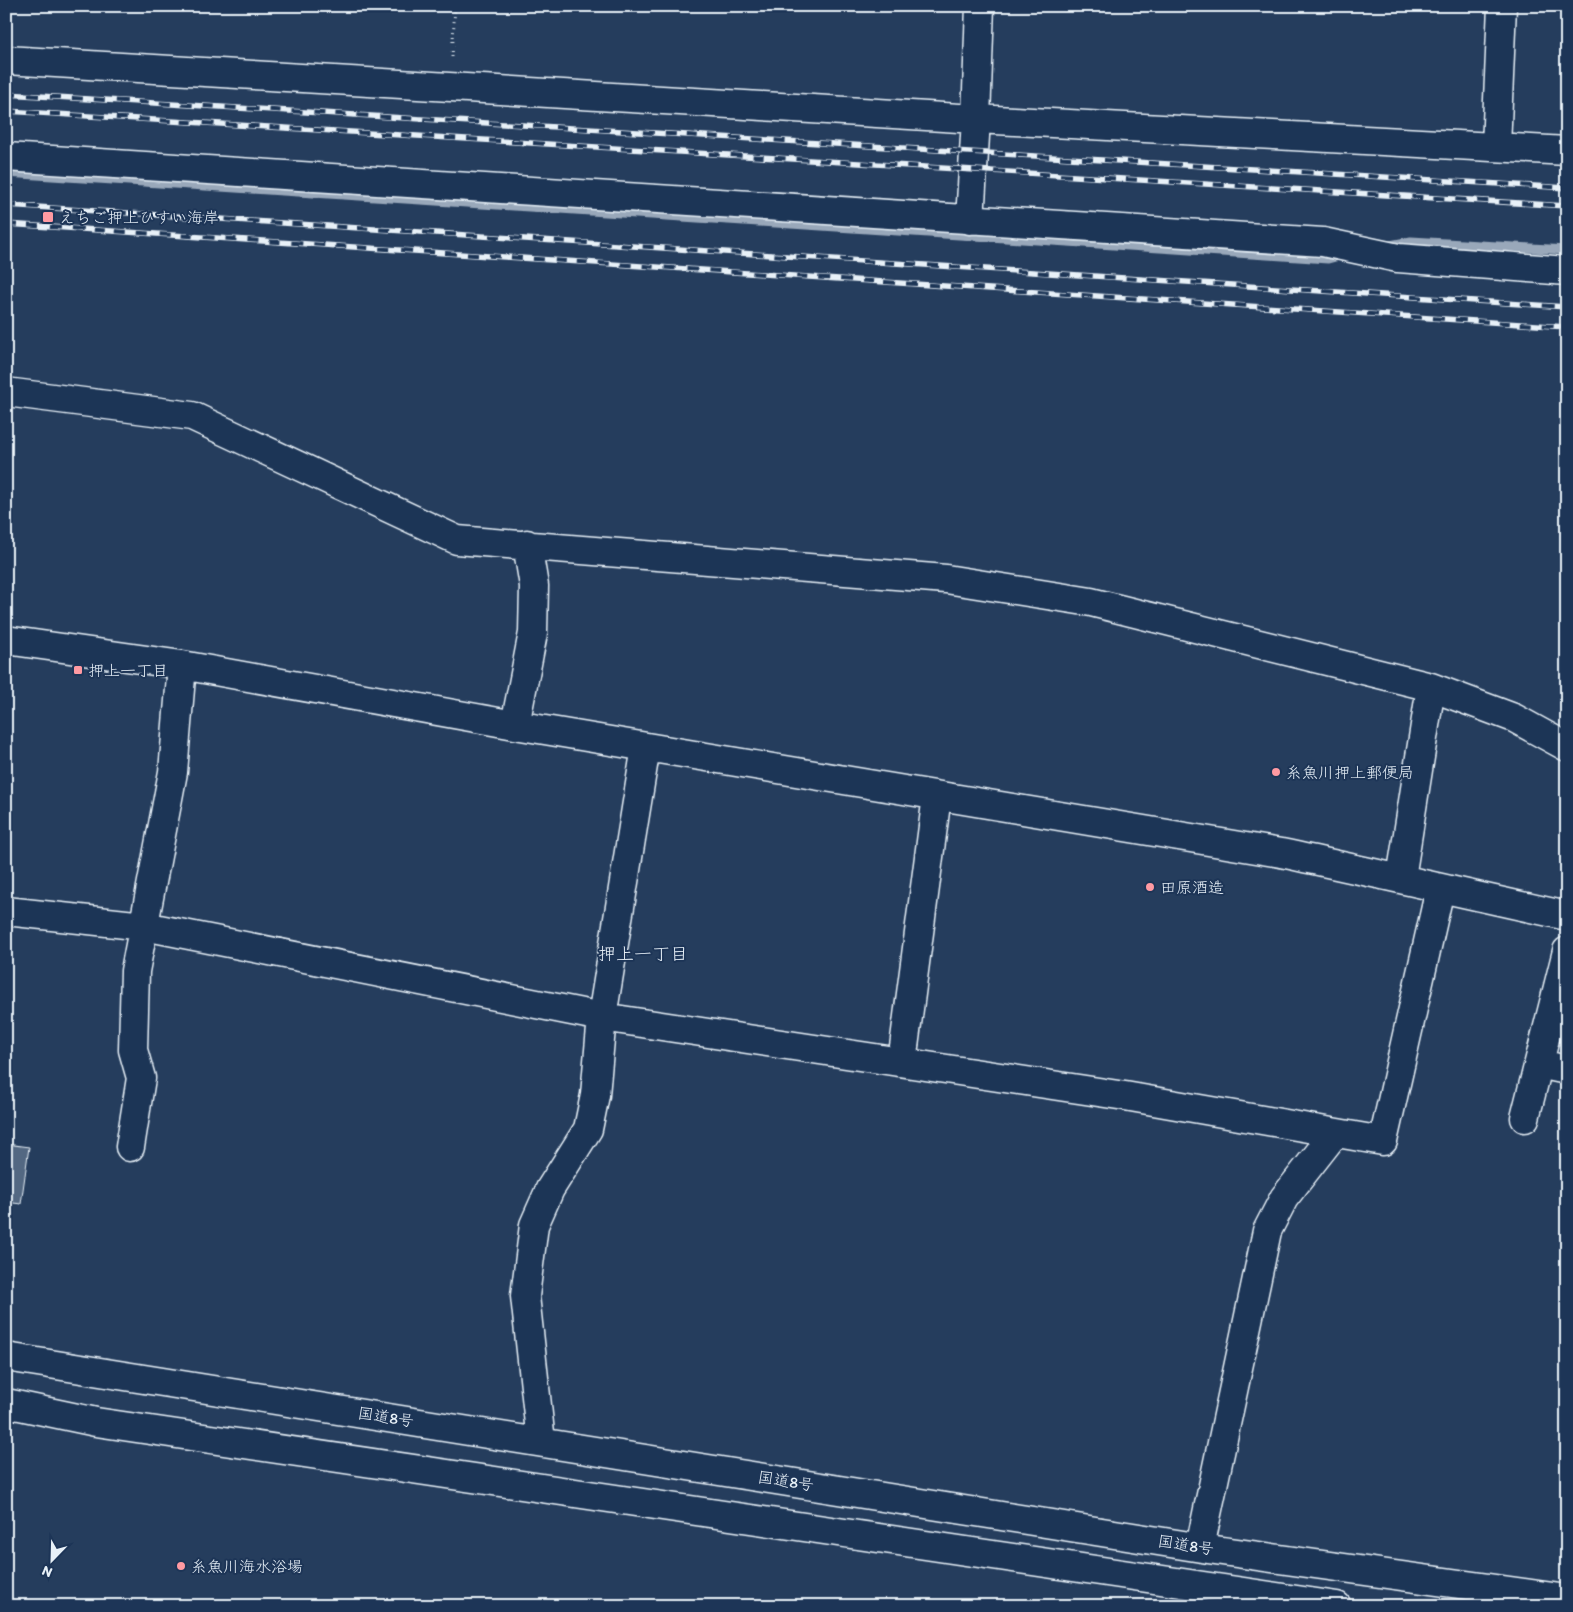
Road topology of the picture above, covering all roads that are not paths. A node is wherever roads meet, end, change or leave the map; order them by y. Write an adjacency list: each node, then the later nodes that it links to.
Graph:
1 (980, 6): 4 (main road)
2 (1502, 6): 5 (main road)
3 (6, 60): 4 (main road)
4 (976, 119): 5 (main road); 8 (main road)
5 (1496, 147): 6 (main road)
6 (1567, 151)
7 (6, 157): 8 (main road)
8 (970, 220): 9 (main road)
9 (1567, 271)
10 (6, 392): 11 (main road)
11 (528, 544): 14 (main road); 15 (main road)
12 (6, 640): 13 (main road)
13 (182, 666): 15 (main road); 23 (main road)
14 (1431, 687): 16 (main road); 19 (main road)
15 (515, 725): 17 (main road)
16 (1567, 746)
17 (646, 747): 18 (main road); 25 (main road)
18 (937, 796): 19 (main road); 26 (main road)
19 (1401, 878): 20 (main road)
20 (1440, 889): 22 (main road); 30 (main road)
21 (6, 911): 23 (main road)
22 (1567, 916)
23 (144, 926): 25 (main road); 31 (main road)
24 (1567, 951): 27 (main road)
25 (602, 1017): 26 (main road); 34 (main road)
26 (902, 1062): 30 (main road)
27 (1539, 1064): 28 (main road); 29 (main road)
28 (1567, 1070)
29 (1525, 1118)
30 (1335, 1133): 35 (main road)
31 (130, 1147)
32 (6, 1357): 34 (main road, 国道8号)
33 (6, 1403): 37 (main road)
34 (541, 1442): 35 (main road, 国道8号)
35 (1200, 1547): 36 (main road, 国道8号)
36 (1567, 1599)
37 (1337, 1606)

